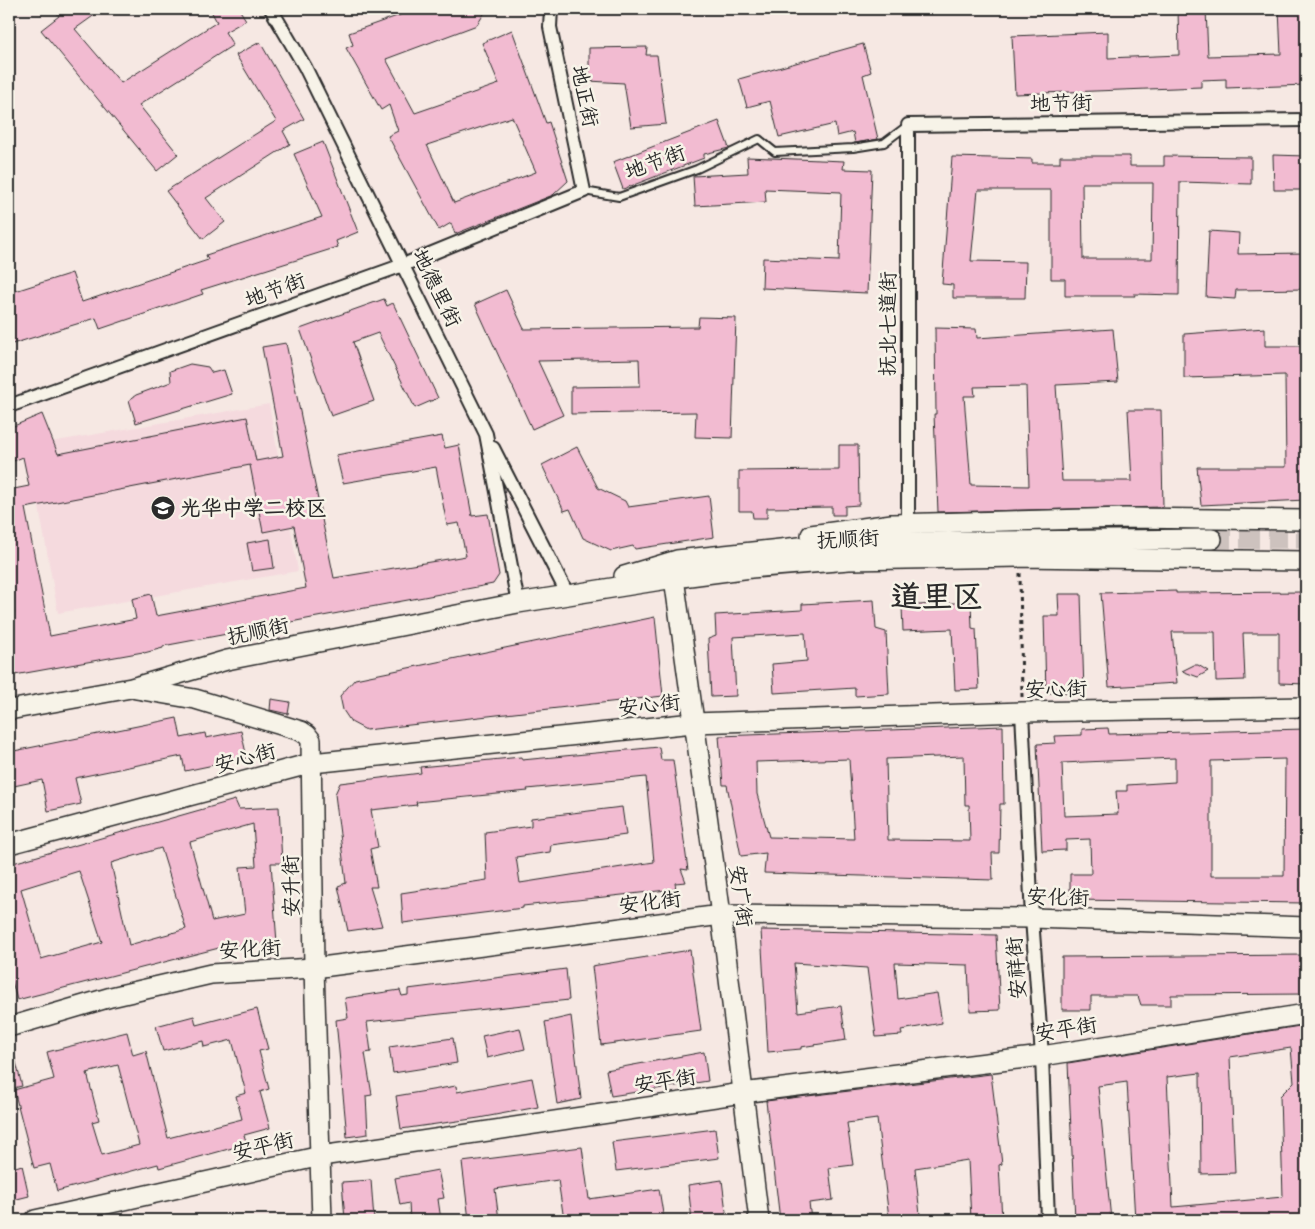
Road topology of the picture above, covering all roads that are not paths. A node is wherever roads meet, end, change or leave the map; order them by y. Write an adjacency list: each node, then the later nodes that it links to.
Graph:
1 (271, 9): 6 (street, 地德里街)
2 (551, 9): 5 (street, 地正街)
3 (1306, 120): 4 (street, 地节街)
4 (908, 125): 5 (lane, 地节街); 10 (street, 抚北七道街)
5 (584, 192): 6 (street, 地节街)
6 (403, 265): 7 (street, 地节街); 8 (street, 地德里街)
7 (9, 406)
8 (486, 434): 15 (street); 16 (street, 地德里街)
9 (1306, 520): 10 (street, 抚顺街)
10 (908, 523): 12 (street, 抚顺街)
11 (1212, 540): 12 (street, 抚顺街)
12 (737, 554): 15 (street, 抚顺街)
13 (1306, 561): 14 (street, 抚顺街)
14 (674, 578): 15 (street, 抚顺街); 21 (street, 安广街)
15 (568, 595): 16 (street, 抚顺街)
16 (518, 603): 17 (street, 抚顺街)
17 (131, 688): 19 (street, 抚顺街); 22 (street, 安升街)
18 (1306, 707): 20 (street, 安心街)
19 (9, 710)
20 (1022, 712): 21 (street, 安心街); 25 (street, 安祥街)
21 (693, 723): 22 (street, 安心街); 24 (street, 安广街)
22 (312, 763): 23 (street, 安心街); 27 (street, 安升街)
23 (9, 844)
24 (721, 915): 25 (street, 安化街); 27 (street, 安化街); 31 (street, 安广街)
25 (1032, 918): 26 (street, 安化街); 30 (street, 安祥街)
26 (1306, 927)
27 (314, 968): 29 (street, 安化街); 32 (street, 安升街)
28 (1306, 1014): 30 (street, 安平街)
29 (9, 1027)
30 (1042, 1056): 31 (street, 安平街); 36 (street, 安祥街)
31 (742, 1092): 32 (street, 安平街); 35 (street, 安广街)
32 (321, 1156): 33 (street, 安平街); 34 (street, 安升街)
33 (35, 1220)
34 (322, 1220)
35 (759, 1220)
36 (1048, 1220)

